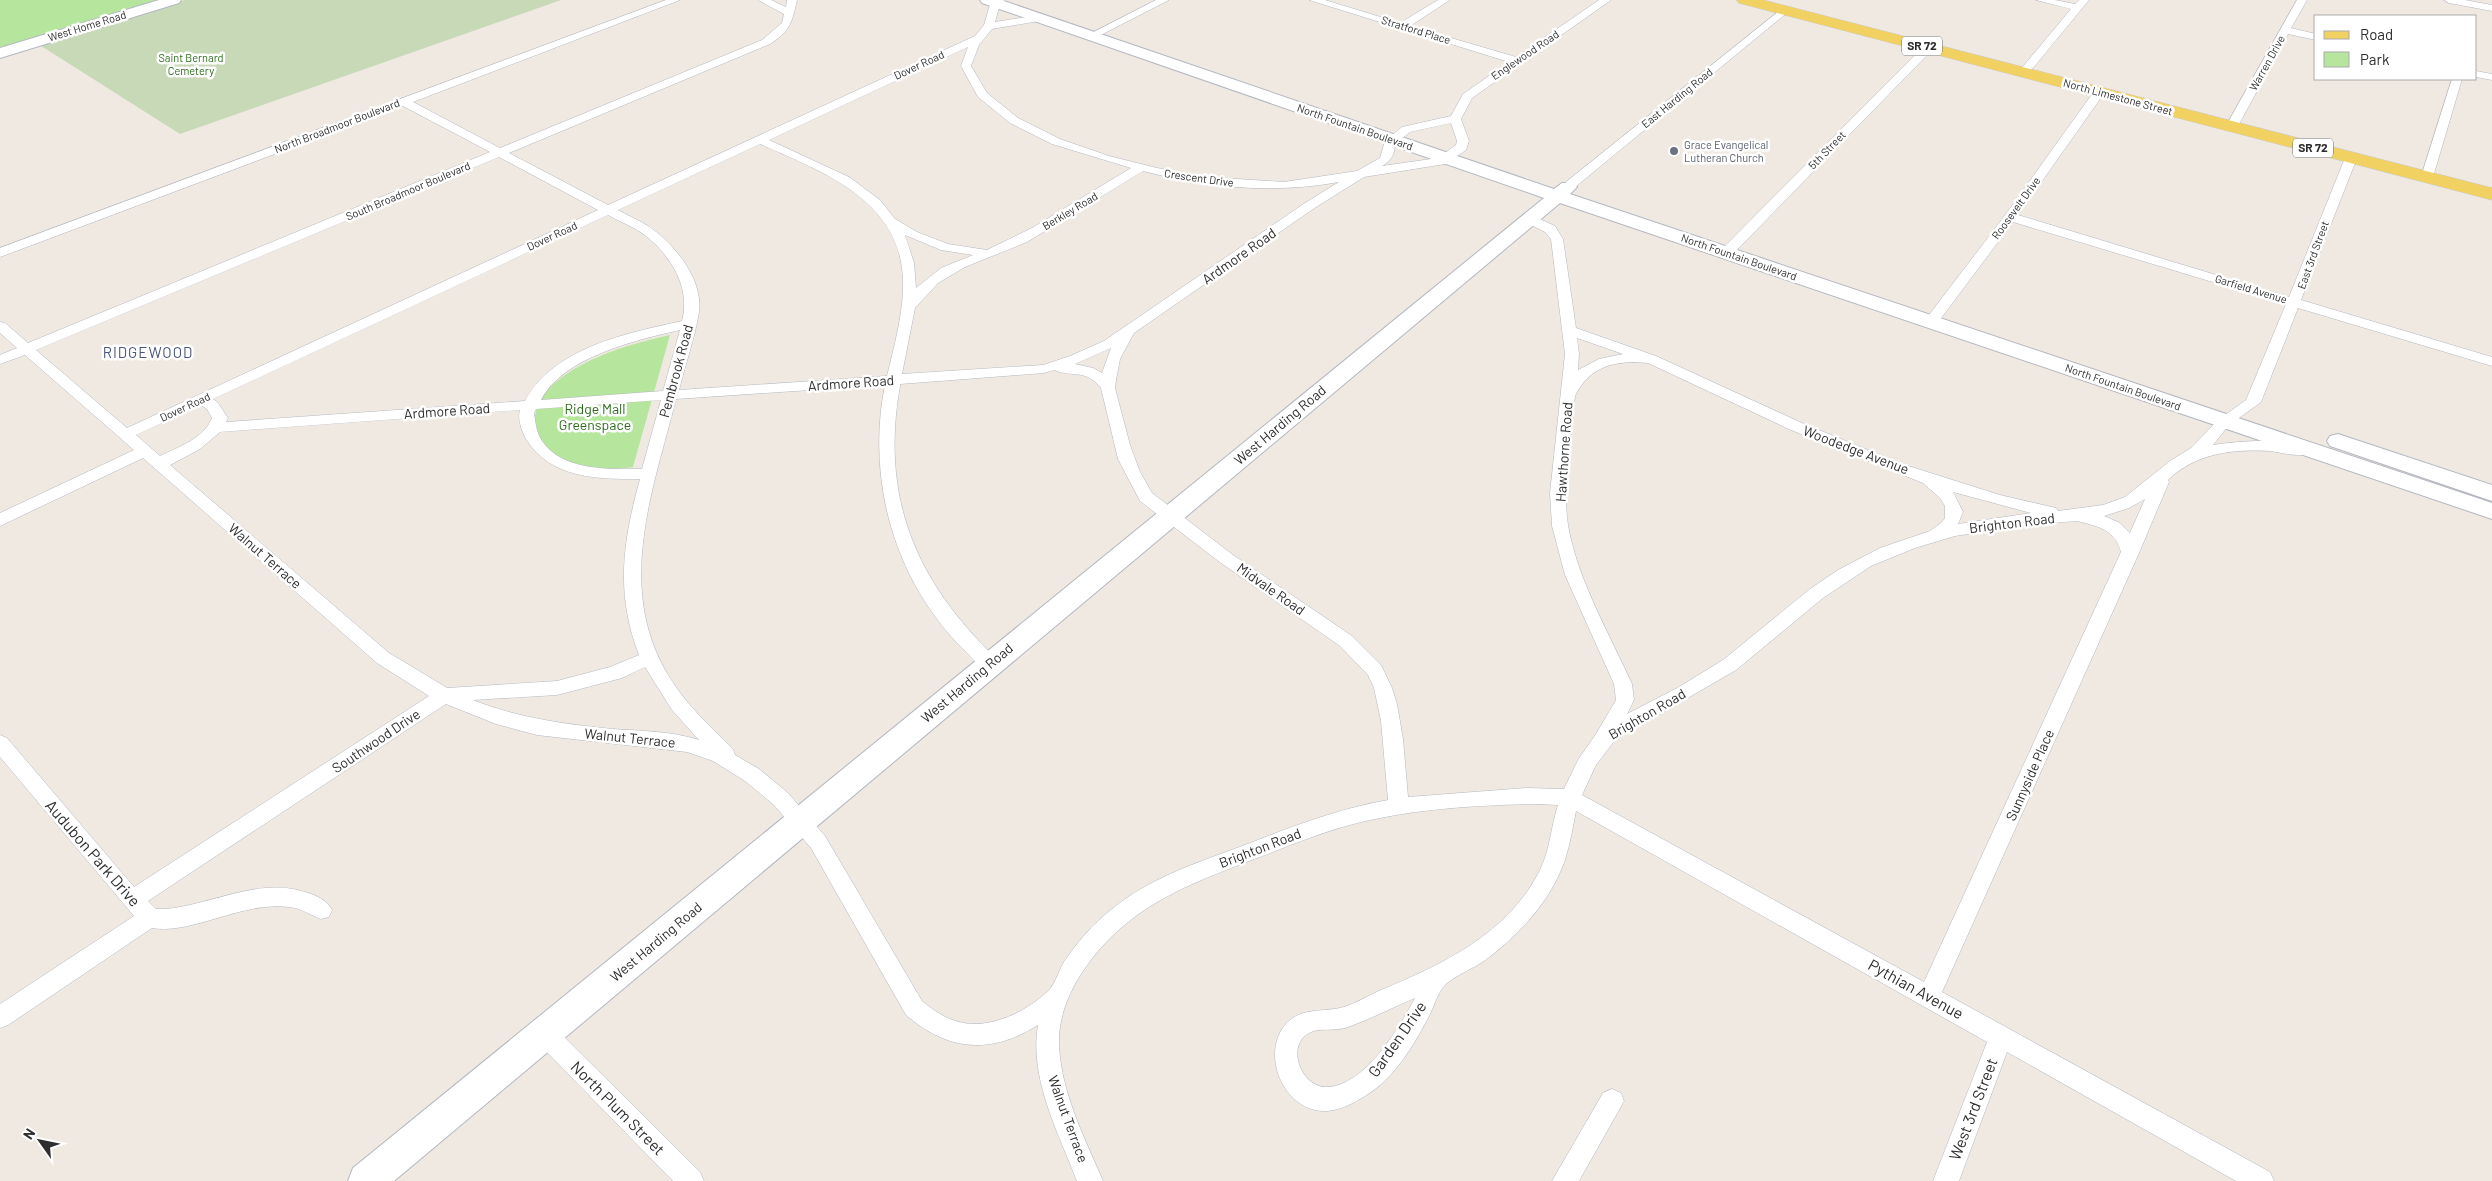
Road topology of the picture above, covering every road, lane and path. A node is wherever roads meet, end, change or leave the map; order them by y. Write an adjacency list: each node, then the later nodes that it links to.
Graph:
1 (174, 0): 29 (street, West Home Road)
2 (675, 0): 38 (street, North Broadmoor Boulevard)
3 (763, 0): 19 (street)
4 (792, 0): 19 (street, South Broadmoor Boulevard)
5 (1022, 0): 25 (street, North Fountain Boulevard)
6 (1164, 0): 25 (street)
7 (1314, 0): 23 (street, Stratford Place)
8 (1445, 0): 23 (street)
9 (1606, 0): 30 (street, Englewood Road)
10 (1745, 0): 18 (main road, North Limestone Street / SR 72)
11 (2041, 0): 16 (street)
12 (2302, 0): 24 (street, Warren Drive)
13 (2449, 0): 15 (street)
14 (994, 1): 21 (street, North Fountain Boulevard); 22 (street)
15 (2481, 3): 17 (street); 20 (street)
16 (2081, 4): 33 (street)
17 (2492, 8)
18 (1784, 10): 28 (main road, North Limestone Street / SR 72); 50 (street, East Harding Road)
19 (788, 12): 44 (street, South Broadmoor Boulevard)
20 (2477, 16)
21 (1039, 18): 22 (street); 25 (street, North Fountain Boulevard)
22 (989, 26): 26 (street)
23 (1402, 26): 30 (street, Stratford Place)
24 (2285, 30): 27 (street); 40 (street, Warren Drive)
25 (1100, 32): 41 (street, North Fountain Boulevard)
26 (981, 36): 31 (street, Dover Road); 32 (street)
27 (2314, 37)
28 (1928, 48): 33 (main road, North Limestone Street / SR 72); 56 (street, 5th Street)
29 (0, 53)
30 (1518, 61): 39 (street, Englewood Road)
31 (925, 63): 32 (street); 42 (street, Dover Road)
32 (966, 66): 47 (street, Crescent Drive)
33 (2024, 72): 37 (main road, North Limestone Street / SR 72)
34 (2477, 74): 35 (street)
35 (2492, 77)
36 (2457, 80): 49 (street)
37 (2099, 92): 40 (main road, North Limestone Street / SR 72); 53 (street, Roosevelt Drive)
38 (402, 101): 44 (street, Pembrook Road); 58 (street, North Broadmoor Boulevard)
39 (1455, 120): 41 (street); 43 (street)
40 (2232, 126): 46 (main road, North Limestone Street / SR 72)
41 (1399, 134): 43 (street, North Fountain Boulevard); 45 (street, North Fountain Boulevard); 48 (street, Ardmore Road)
42 (758, 139): 52 (street, Dover Road); 55 (street)
43 (1462, 147): 45 (street, Crescent Drive); 50 (street, North Fountain Boulevard)
44 (500, 153): 52 (street, Pembrook Road); 66 (street, South Broadmoor Boulevard)
45 (1447, 158): 48 (street, Crescent Drive); 50 (street, North Fountain Boulevard)
46 (2351, 158): 49 (main road, North Limestone Street / SR 72); 59 (street, East 3rd Street)
47 (1140, 168): 48 (street, Crescent Drive); 57 (street, Berkley Road)
48 (1363, 172): 64 (street, Ardmore Road)
49 (2427, 178): 51 (main road, North Limestone Street / SR 72)
50 (1563, 190): 54 (street, West Harding Road); 56 (street, North Fountain Boulevard)
51 (2492, 194)
52 (609, 210): 62 (street, Pembrook Road); 75 (street, Dover Road)
53 (2010, 217): 59 (street, Garfield Avenue); 61 (street, Roosevelt Drive)
54 (1530, 219): 65 (street, Hawthorne Road); 90 (street, West Harding Road)
55 (891, 222): 57 (street, Berkley Road); 60 (street)
56 (1732, 248): 61 (street, North Fountain Boulevard)
57 (997, 249): 60 (street, Berkley Road)
58 (0, 253)
59 (2295, 302): 69 (street, Garfield Avenue); 77 (street, East 3rd Street)
60 (909, 307): 71 (street)
61 (1935, 316): 77 (street, North Fountain Boulevard); 78 (street, North Fountain Boulevard)
62 (689, 324): 73 (street, Pembrook Road); 76 (street)
63 (0, 326): 66 (street, Walnut Terrace)
64 (1135, 327): 70 (street, Ardmore Road); 72 (street, Midvale Road)
65 (1570, 331): 67 (street, Woodedge Avenue); 74 (street, Hawthorne Road)
66 (26, 349): 68 (street, South Broadmoor Boulevard); 80 (street, Walnut Terrace)
67 (1651, 359): 74 (street, Woodedge Avenue); 85 (street, Woodedge Avenue)
68 (0, 360)
69 (2492, 362)
70 (1044, 369): 71 (street, Ardmore Road); 72 (street)
71 (893, 380): 73 (street, Ardmore Road); 96 (street)
72 (1108, 388): 90 (street, Midvale Road)
73 (670, 396): 76 (street, Ardmore Road); 86 (street, Pembrook Road)
74 (1568, 396): 98 (street, Hawthorne Road)
75 (202, 399): 79 (street); 80 (street, Dover Road)
76 (528, 406): 79 (street, Ardmore Road); 86 (street)
77 (2243, 412): 78 (street, East 3rd Street); 88 (street, North Fountain Boulevard)
78 (2224, 421): 82 (street, North Fountain Boulevard); 83 (street, Brighton Road)
79 (218, 427): 84 (street)
80 (124, 435): 81 (street, Walnut Terrace)
81 (143, 452): 84 (street, Walnut Terrace); 92 (street)
82 (2315, 452): 83 (street); 89 (street, North Fountain Boulevard)
83 (2192, 455): 87 (street, Brighton Road)
84 (158, 464): 97 (street, Walnut Terrace)
85 (1916, 473): 91 (street, Woodedge Avenue); 93 (street)
86 (649, 474): 95 (street, Pembrook Road)
87 (2164, 476): 91 (street, Brighton Road); 94 (street, Sunnyside Place)
88 (2492, 492)
89 (2492, 511)
90 (1169, 516): 96 (street, West Harding Road); 102 (street, Midvale Road)
91 (2070, 516): 93 (street, Brighton Road); 94 (street)
92 (0, 520)
93 (1934, 536): 98 (street, Brighton Road)
94 (2130, 553): 108 (street, Sunnyside Place)
95 (648, 658): 97 (street, Southwood Drive); 100 (street, Pembrook Road)
96 (990, 664): 103 (street, West Harding Road)
97 (445, 695): 100 (street, Walnut Terrace); 104 (street, Southwood Drive)
98 (1600, 742): 101 (street, Brighton Road)
99 (0, 744): 104 (street, Audubon Park Drive)
100 (738, 764): 103 (street, Walnut Terrace)
101 (1570, 798): 102 (street, Brighton Road); 107 (street, Garden Drive); 108 (street, Pythian Avenue)
102 (1399, 806): 109 (street, Brighton Road)
103 (802, 820): 109 (street, Walnut Terrace); 111 (street, West Harding Road)
104 (132, 900): 106 (street, Audubon Park Drive)
105 (322, 910): 106 (street, Audubon Park Drive)
106 (150, 917): 110 (street)
107 (1437, 977): 107 (street, Garden Drive)
108 (1929, 996): 112 (street, Pythian Avenue)
109 (1057, 997): 116 (street, Walnut Terrace)
110 (0, 1017)
111 (545, 1034): 114 (street, West Harding Road); 115 (street, North Plum Street)
112 (2001, 1036): 118 (street, West 3rd Street); 119 (street, Pythian Avenue)
113 (1612, 1101): 117 (street)
114 (366, 1181)
115 (691, 1181)
116 (1090, 1181)
117 (1565, 1181)
118 (1946, 1181)
119 (2261, 1181)

